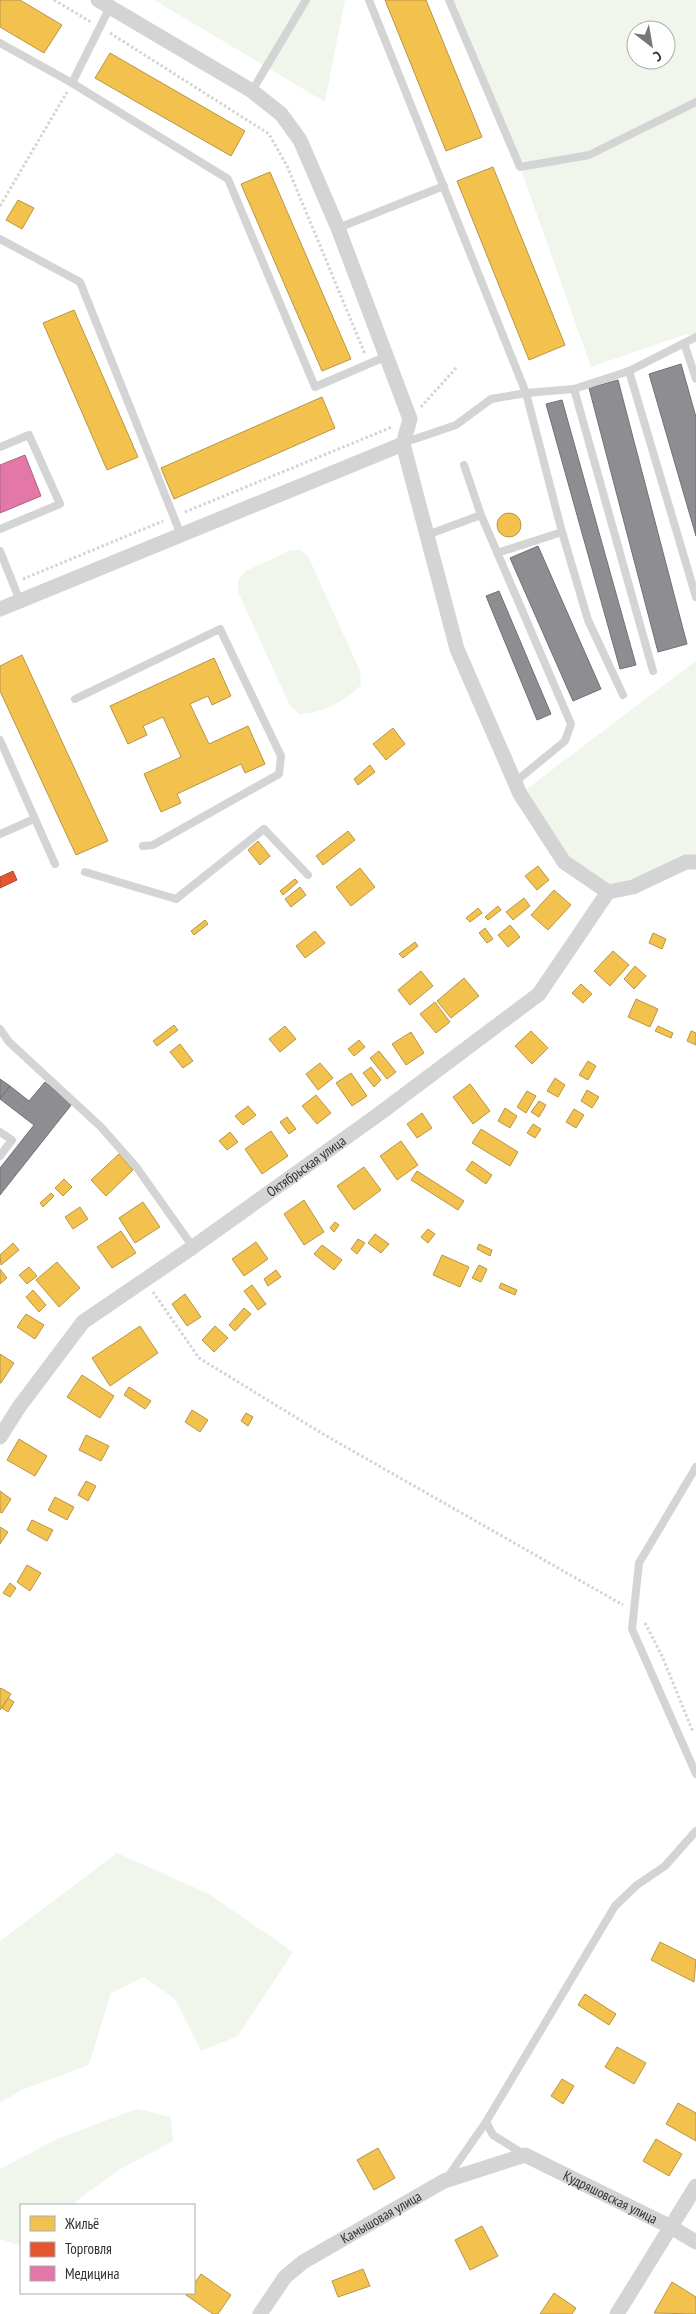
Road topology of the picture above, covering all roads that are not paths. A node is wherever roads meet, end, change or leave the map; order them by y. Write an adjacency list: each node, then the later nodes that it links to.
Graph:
1 (306, 0): 7 (lane)
2 (369, 0): 9 (lane)
3 (449, 0): 8 (lane)
4 (104, 3): 6 (lane); 7 (street)
5 (0, 43): 6 (lane)
6 (72, 83): 14 (lane)
7 (252, 91): 10 (street)
8 (696, 102)
9 (444, 186): 10 (lane); 18 (lane)
10 (338, 228): 14 (street)
11 (0, 239): 25 (lane)
12 (696, 337): 13 (lane)
13 (684, 343): 15 (lane); 16 (lane)
14 (387, 356): 19 (street)
15 (629, 371): 17 (lane); 29 (lane)
16 (696, 379)
17 (574, 389): 18 (lane); 32 (lane)
18 (526, 393): 19 (lane); 24 (lane)
19 (403, 444): 25 (street); 26 (street)
20 (0, 447): 23 (lane)
21 (464, 465): 22 (lane)
22 (481, 515): 26 (lane); 28 (lane)
23 (0, 530)
24 (562, 532): 28 (lane); 33 (lane)
25 (181, 535): 30 (street)
26 (427, 535): 36 (street)
27 (0, 551): 30 (lane)
28 (498, 553): 36 (lane)
29 (696, 597)
30 (20, 601): 31 (street)
31 (0, 610)
32 (653, 670)
33 (623, 695)
34 (75, 699): 39 (lane)
35 (0, 740): 37 (lane)
36 (515, 782): 44 (street)
37 (34, 819): 38 (lane); 41 (lane)
38 (0, 834)
39 (143, 846)
40 (696, 862): 44 (street)
41 (55, 864)
42 (86, 872): 43 (lane)
43 (308, 874)
44 (608, 892): 48 (street, Октябрьская улица)
45 (0, 1029): 48 (lane)
46 (0, 1132): 47 (lane)
47 (0, 1156)
48 (194, 1247): 49 (street, Октябрьская улица)
49 (0, 1437)
50 (696, 1467): 51 (lane)
51 (696, 1774)
52 (696, 1831): 53 (lane)
53 (486, 2122): 54 (lane); 55 (lane)
54 (525, 2155): 55 (street, Камышовая улица); 57 (street, Кудряшовская улица)
55 (444, 2181): 59 (street, Камышовая улица)
56 (696, 2186): 57 (street)
57 (671, 2227): 58 (street, Кудряшовская улица); 60 (street)
58 (696, 2242)
59 (260, 2314)
60 (617, 2314)

